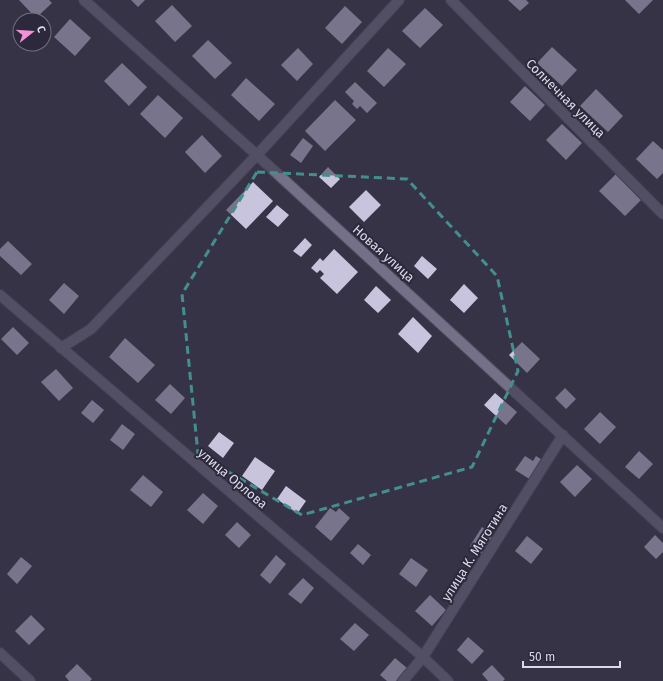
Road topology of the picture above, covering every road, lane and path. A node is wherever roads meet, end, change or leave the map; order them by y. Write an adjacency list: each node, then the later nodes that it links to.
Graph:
1 (84, 0): 4 (street, Новая улица)
2 (399, 0): 4 (street)
3 (451, 0): 5 (street, Солнечная улица)
4 (257, 155): 7 (street); 8 (street, Новая улица)
5 (663, 214)
6 (0, 295): 7 (street, улица Орлова)
7 (61, 348): 11 (street, улица Орлова)
8 (563, 435): 9 (street, Новая улица); 11 (street, улица К. Мяготина)
9 (663, 528)
10 (0, 653): 12 (street)
11 (423, 657): 13 (street, улица К. Мяготина); 14 (street, улица Орлова)
12 (30, 681)
13 (403, 681)
14 (448, 681)

